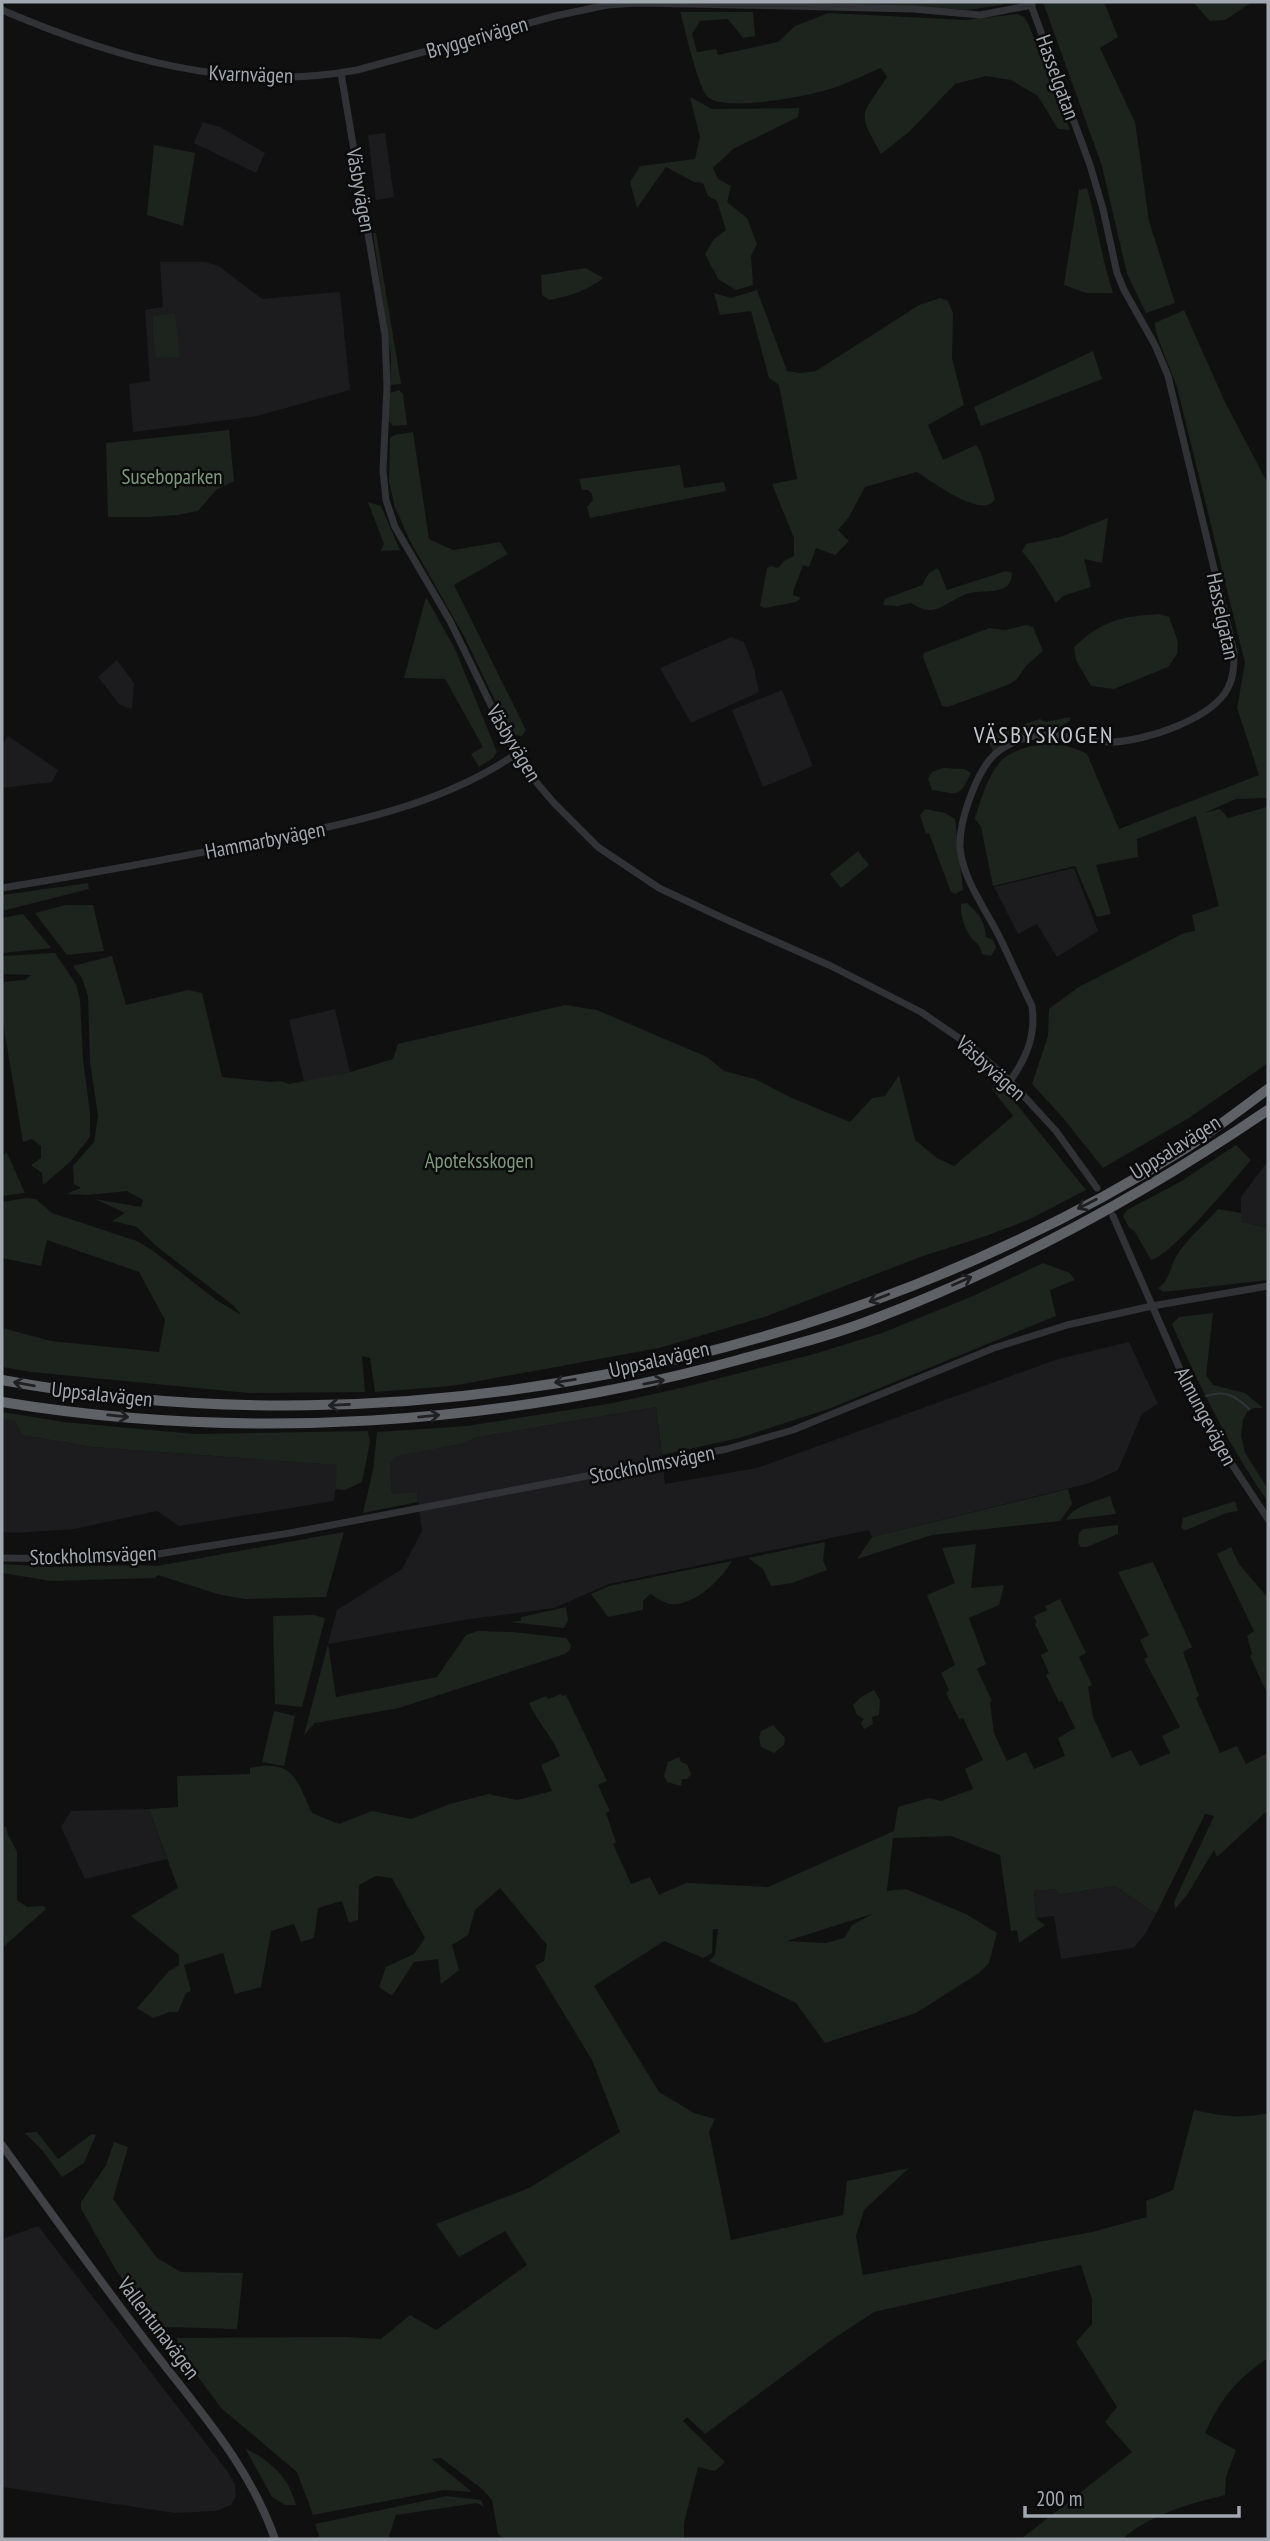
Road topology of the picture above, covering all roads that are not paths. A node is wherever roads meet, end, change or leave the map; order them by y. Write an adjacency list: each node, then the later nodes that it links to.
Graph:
1 (1031, 3): 3 (street, Bryggerivägen); 6 (street, Hasselgatan)
2 (2, 10): 3 (street, Kvarnvägen)
3 (341, 73): 4 (street, Väsbyvägen)
4 (516, 754): 5 (street, Hammarbyvägen); 6 (street, Väsbyvägen)
5 (2, 888)
6 (1010, 1081): 9 (street, Väsbyvägen)
7 (1268, 1089): 13 (highway, Uppsalavägen, one-way to 13)
8 (1268, 1110): 14 (highway, Uppsalavägen, one-way to 8)
9 (1097, 1188)
10 (1112, 1216): 12 (street)
11 (1268, 1286): 12 (street, Stockholmsvägen)
12 (1152, 1306): 15 (street, Almungevägen); 16 (street, Stockholmsvägen)
13 (2, 1380)
14 (2, 1402)
15 (1268, 1520)
16 (2, 1556)
17 (2, 2145): 18 (main road, Vallentunavägen)
18 (275, 2539)

